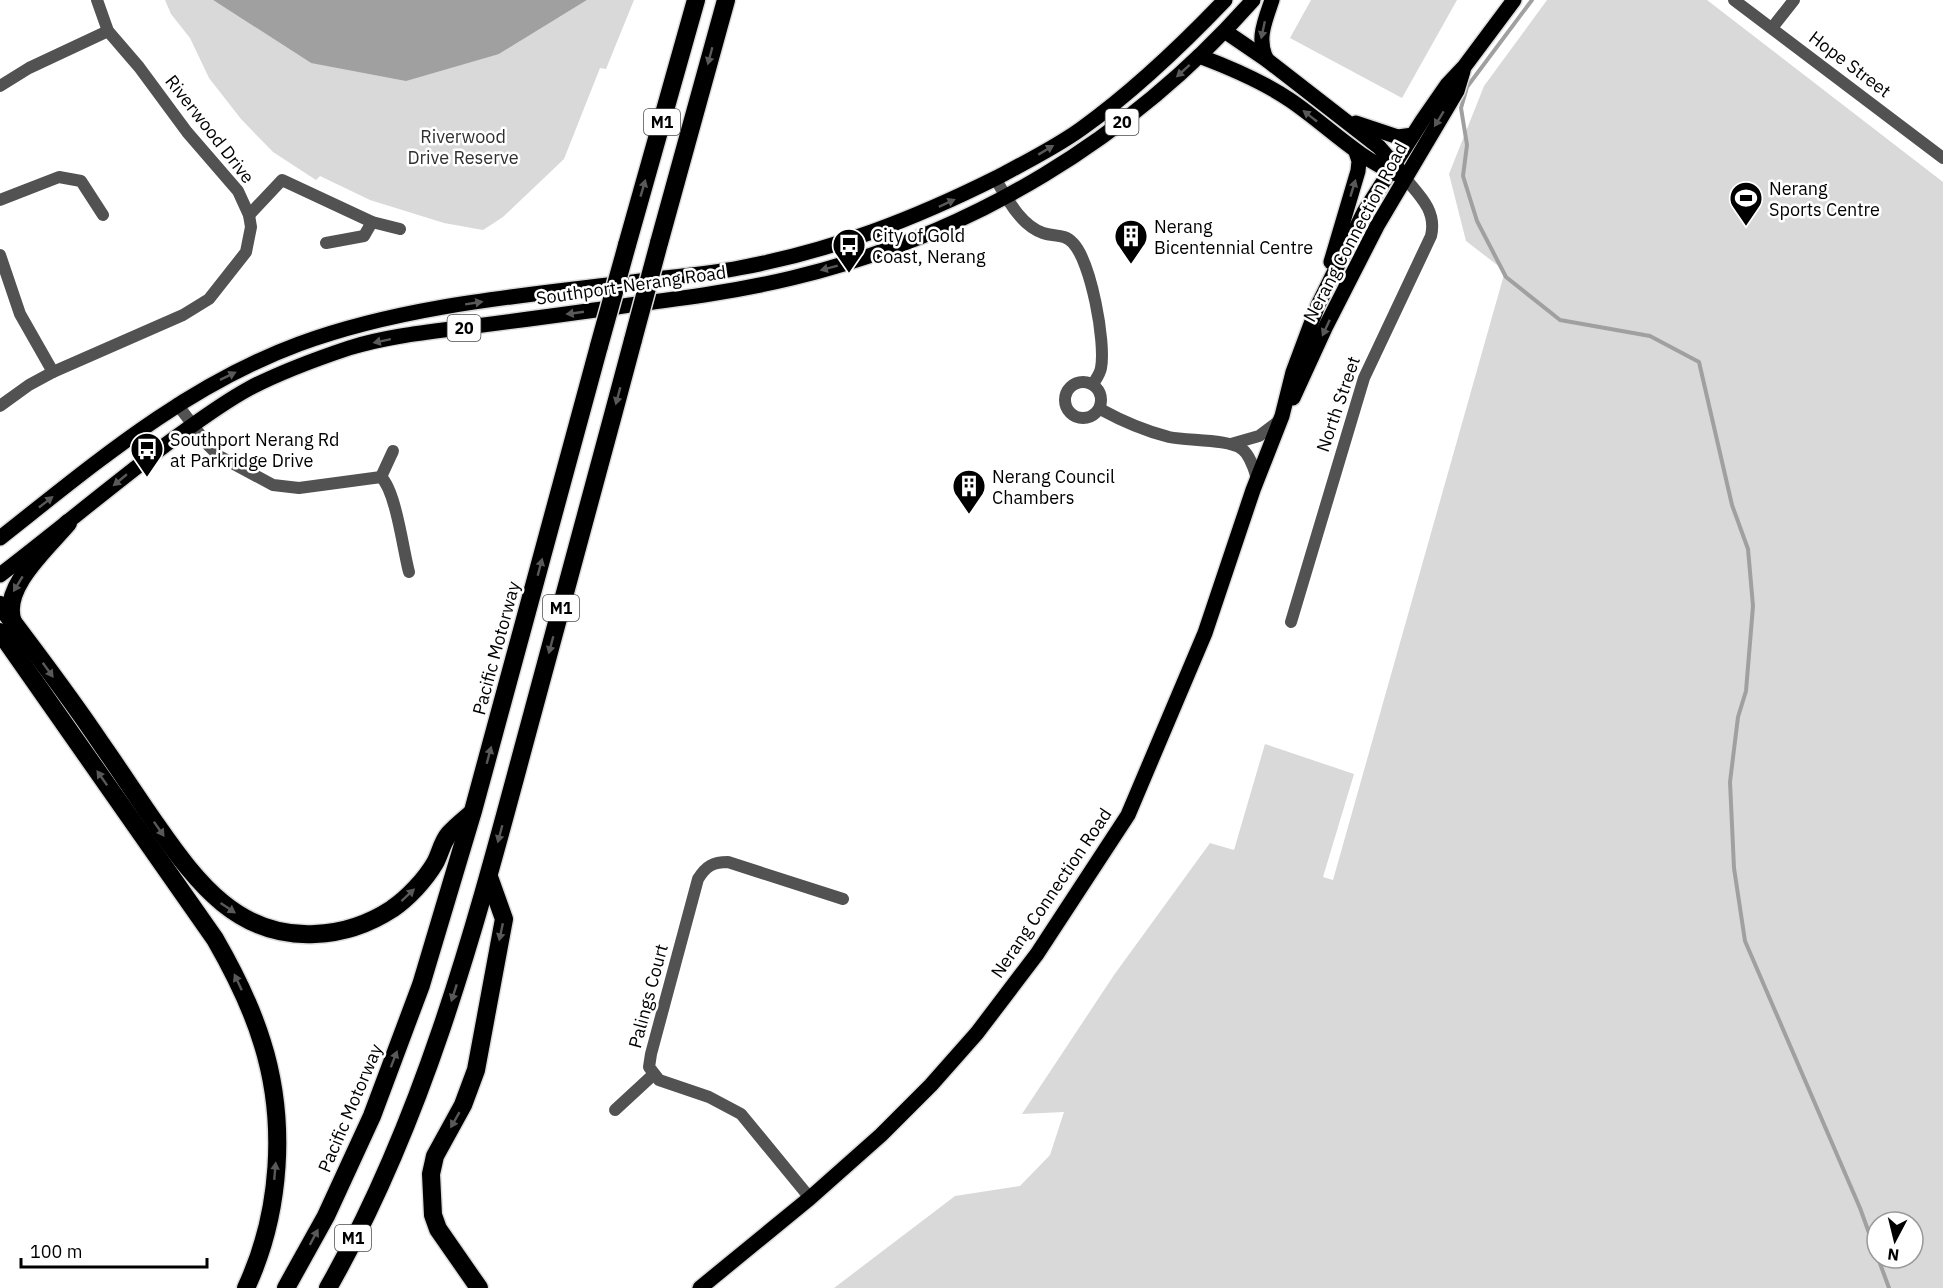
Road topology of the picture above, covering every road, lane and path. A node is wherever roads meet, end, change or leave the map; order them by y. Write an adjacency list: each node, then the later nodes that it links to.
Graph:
1 (97, 0): 11 (street, Riverwood Drive)
2 (696, 0): 54 (highway, Pacific Motorway / M1, one-way to 2, bridge)
3 (726, 0): 55 (highway, M1, one-way to 55, bridge)
4 (1225, 0): 13 (main road, Southport-Nerang Road / 20)
5 (1253, 0): 12 (main road, Southport-Nerang Road / 20)
6 (1272, 0): 15 (main road, one-way to 15)
7 (1514, 0): 16 (main road, Nerang Connection Road)
8 (1734, 0): 10 (street, Hope Street)
9 (1794, 0): 10 (street)
10 (1772, 28): 21 (street, Hope Street)
11 (108, 31): 17 (street); 28 (street, Riverwood Drive)
12 (1226, 32): 13 (main road); 14 (main road, Southport-Nerang Road / 20); 15 (main road, North Street)
13 (1184, 43): 23 (main road, Southport-Nerang Road / 20, one-way to 13)
14 (1199, 56): 20 (main road, North Street, one-way to 14); 25 (main road, Southport-Nerang Road / 20, one-way to 25)
15 (1267, 60): 18 (main road, North Street)
16 (1464, 67): 19 (main road, Nerang Connection Road); 24 (main road, Nerang Connection Road, one-way to 24)
17 (0, 86)
18 (1339, 117): 19 (main road); 22 (main road, North Street)
19 (1413, 135): 22 (main road, Nerang Connection Road)
20 (1356, 152): 22 (main road, North Street); 33 (main road, one-way to 20)
21 (1943, 158)
22 (1392, 168): 24 (main road, North Street); 33 (main road, Nerang Connection Road)
23 (995, 178): 25 (street); 36 (main road, Southport-Nerang Road / 20, one-way to 23)
24 (1405, 178): 39 (main road, Nerang Connection Road, one-way to 39); 50 (street, North Street)
25 (1007, 198): 35 (street); 40 (main road, Southport-Nerang Road / 20, one-way to 40)
26 (0, 200): 27 (street)
27 (103, 215)
28 (249, 215): 29 (street); 34 (street, Riverwood Drive)
29 (372, 222): 30 (street); 31 (street)
30 (400, 230)
31 (326, 243)
32 (0, 255): 34 (street)
33 (1318, 305): 39 (main road, Nerang Connection Road)
34 (53, 372): 37 (street, Riverwood Drive)
35 (1093, 384): 38 (street); 38 (street)
36 (177, 404): 40 (street); 46 (main road, Southport-Nerang Road / 20, one-way to 36)
37 (0, 406)
38 (1100, 409): 41 (street)
39 (1281, 418): 41 (street); 44 (main road, Nerang Connection Road)
40 (192, 425): 43 (street); 45 (main road, Southport-Nerang Road / 20, one-way to 45)
41 (1230, 445): 44 (street)
42 (393, 451): 43 (street)
43 (381, 477): 47 (street)
44 (1257, 478): 59 (main road, Nerang Connection Road)
45 (68, 523): 48 (main road, Southport-Nerang Road / 20); 51 (highway, one-way to 51)
46 (0, 538)
47 (408, 572)
48 (0, 575)
49 (0, 605): 51 (highway)
50 (1291, 622)
51 (7, 627): 53 (highway); 54 (highway, one-way to 54)
52 (0, 646): 53 (highway)
53 (26, 670): 60 (highway, one-way to 53)
54 (473, 812): 61 (highway, Pacific Motorway / M1, one-way to 54)
55 (489, 877): 62 (highway, M1, one-way to 62); 63 (highway, one-way to 63)
56 (843, 899): 57 (street, Palings Court)
57 (654, 1074): 58 (street); 59 (street, Palings Court)
58 (615, 1110)
59 (810, 1198): 64 (main road, Nerang Connection Road)
60 (246, 1288)
61 (286, 1288)
62 (328, 1288)
63 (479, 1288)
64 (700, 1288)

